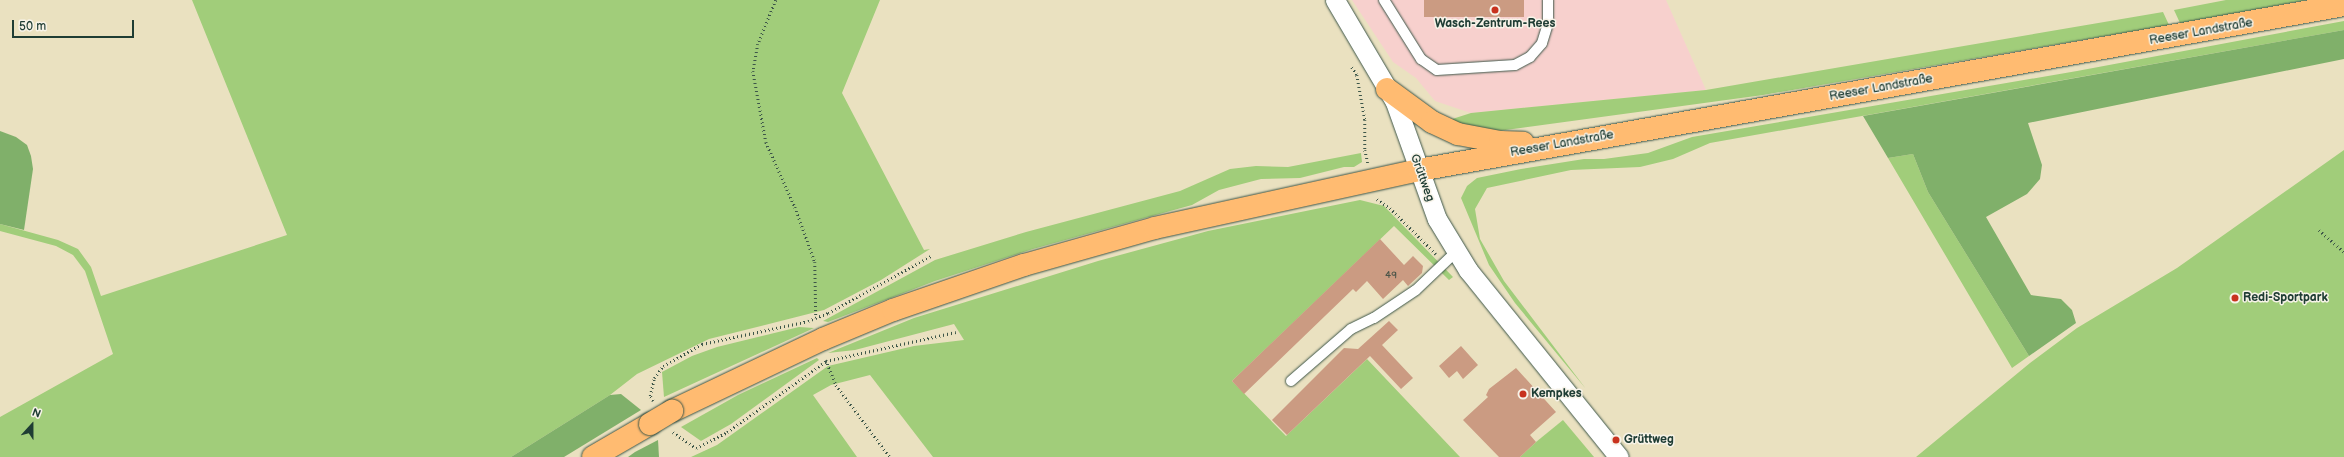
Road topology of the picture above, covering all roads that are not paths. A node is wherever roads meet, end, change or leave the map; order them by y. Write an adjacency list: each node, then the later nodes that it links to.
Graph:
1 (1335, 0): 5 (street, Grüttweg)
2 (1384, 0): 3 (lane)
3 (1548, 0)
4 (2344, 5): 6 (main road, Reeser Landstraße)
5 (1388, 89): 6 (main road); 7 (street, Grüttweg)
6 (1559, 145): 7 (main road, Reeser Landstraße)
7 (1419, 170): 8 (street, Grüttweg); 10 (main road, Reeser Landstraße, bridge)
8 (1457, 251): 9 (lane); 11 (street, Grüttweg)
9 (1291, 381)
10 (593, 457)
11 (1619, 457)

